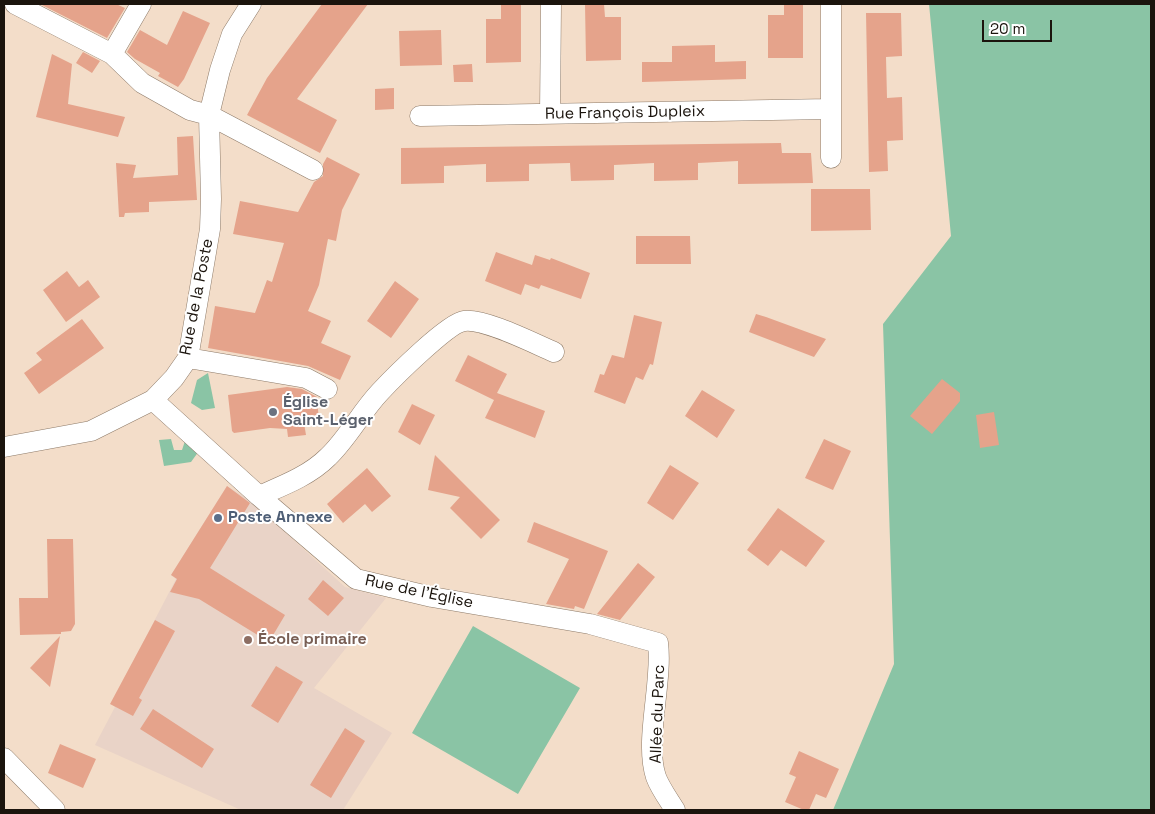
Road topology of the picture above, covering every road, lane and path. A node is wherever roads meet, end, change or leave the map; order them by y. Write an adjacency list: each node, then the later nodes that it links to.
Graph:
1 (15, 4): 6 (street)
2 (142, 4): 6 (street)
3 (252, 4): 9 (street, Rue de la Poste)
4 (551, 4): 8 (street)
5 (830, 4): 7 (street)
6 (112, 54): 9 (street)
7 (830, 109): 8 (street, Rue François Dupleix); 11 (street)
8 (550, 114): 10 (street, Rue François Dupleix)
9 (208, 115): 12 (street); 14 (street, Rue de la Poste)
10 (420, 116)
11 (831, 158)
12 (312, 170)
13 (554, 352): 18 (street)
14 (188, 358): 15 (street); 16 (street, Rue de la Poste)
15 (327, 389)
16 (153, 400): 17 (street, Rue de la Poste); 18 (street, Rue de l'Église)
17 (4, 447)
18 (258, 496): 19 (street, Rue de l'Église)
19 (658, 643): 22 (street, Allée du Parc)
20 (4, 758): 21 (street)
21 (55, 810)
22 (675, 810)

